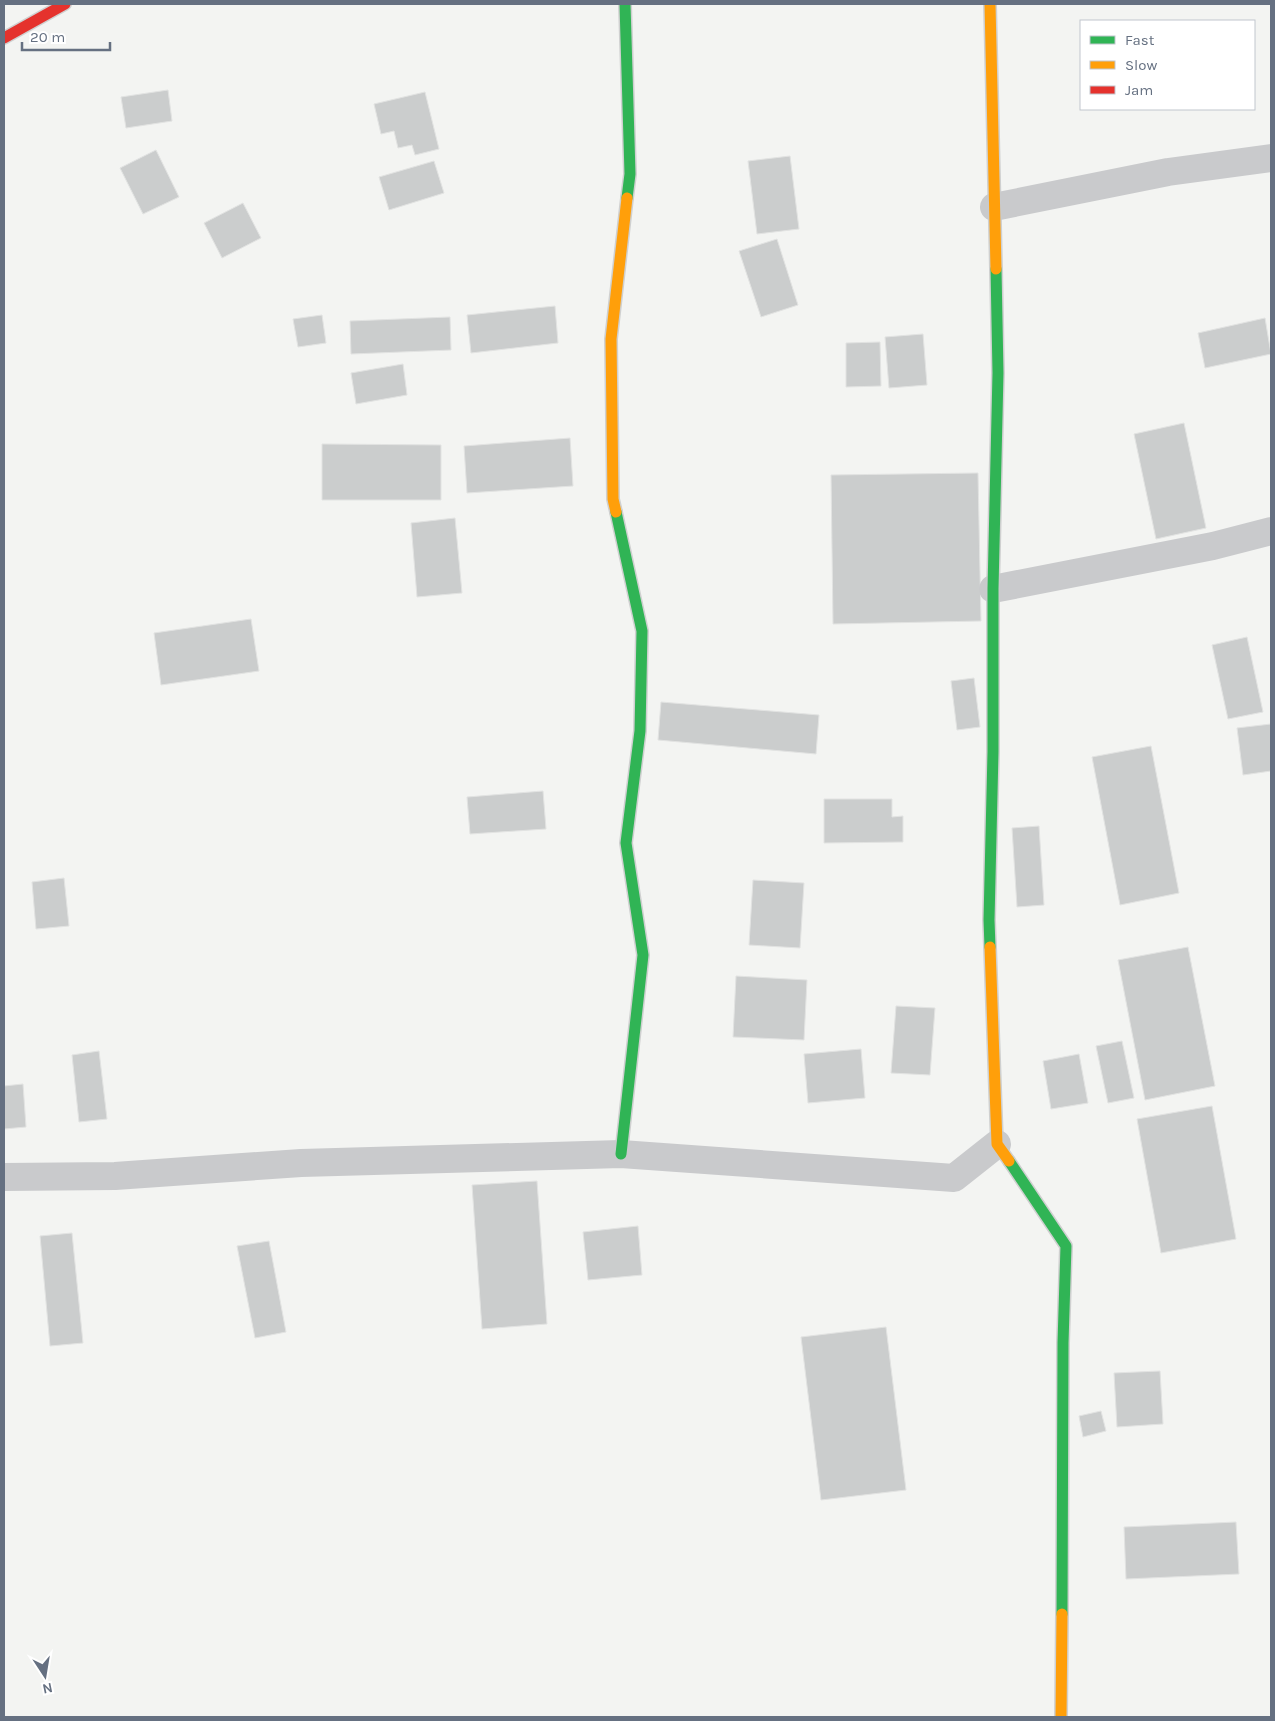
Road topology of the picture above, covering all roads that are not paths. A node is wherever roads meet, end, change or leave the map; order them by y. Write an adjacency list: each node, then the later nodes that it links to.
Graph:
1 (65, 4): 4 (street)
2 (625, 4): 10 (street)
3 (990, 4): 6 (street)
4 (4, 38)
5 (1271, 158): 6 (street)
6 (994, 207): 8 (street)
7 (1271, 531): 8 (street)
8 (993, 588): 9 (street)
9 (997, 1144): 10 (street); 12 (street)
10 (621, 1154): 11 (street)
11 (4, 1177)
12 (1061, 1717)

